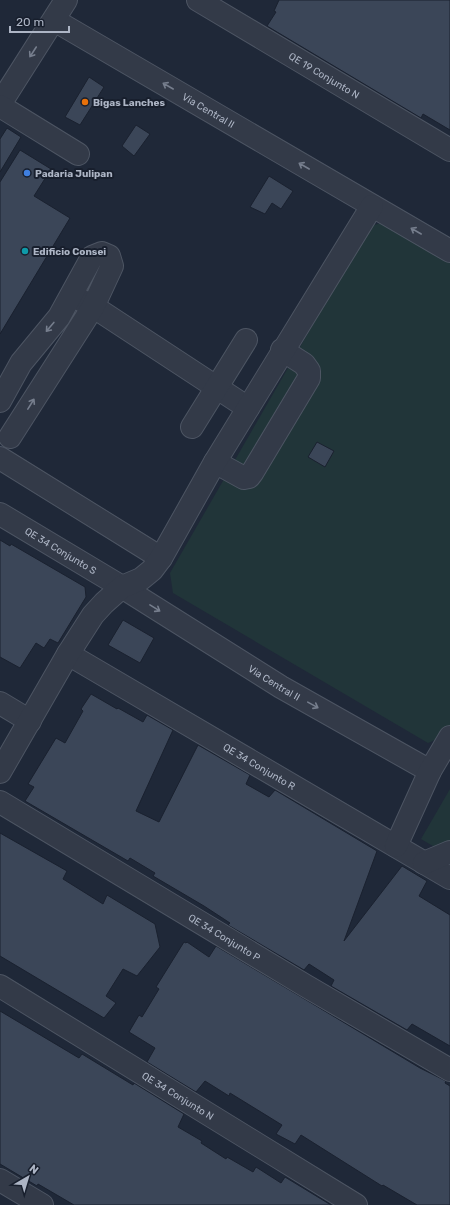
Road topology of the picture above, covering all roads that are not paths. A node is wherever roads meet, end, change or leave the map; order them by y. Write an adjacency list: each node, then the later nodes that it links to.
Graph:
1 (66, 0): 3 (street)
2 (198, 0): 5 (street, QE 19 Conjunto N)
3 (54, 20): 4 (street, one-way to 4); 7 (street, Via Central II, one-way to 3)
4 (0, 105): 6 (street)
5 (450, 150)
6 (78, 154)
7 (372, 206): 8 (street, Via Central II, one-way to 7); 12 (street)
8 (450, 251)
9 (71, 295): 10 (street); 10 (street); 14 (street, one-way to 14)
10 (93, 307): 13 (street); 17 (street, one-way to 10)
11 (246, 340): 13 (street)
12 (282, 350): 15 (street); 18 (street)
13 (216, 387): 15 (street); 16 (street)
14 (0, 401)
15 (248, 408): 18 (street)
16 (192, 427)
17 (4, 445): 20 (street)
18 (215, 462): 20 (street)
19 (0, 514): 21 (street, QE 34 Conjunto S)
20 (164, 552): 21 (street)
21 (122, 587): 22 (street); 26 (street, Via Central II, one-way to 26)
22 (68, 654): 24 (street); 29 (street, QE 34 Conjunto R)
23 (0, 703): 24 (street)
24 (30, 722): 27 (street)
25 (450, 736): 26 (street)
26 (430, 771): 29 (street)
27 (0, 772)
28 (0, 802): 34 (street, QE 34 Conjunto P)
29 (396, 846): 31 (street, QE 34 Conjunto R)
30 (450, 852): 31 (street)
31 (424, 863): 32 (street, QE 34 Conjunto R)
32 (450, 878)
33 (0, 986): 37 (street, QE 34 Conjunto N)
34 (450, 1070)
35 (0, 1180): 36 (street)
36 (42, 1205)
37 (356, 1205)

